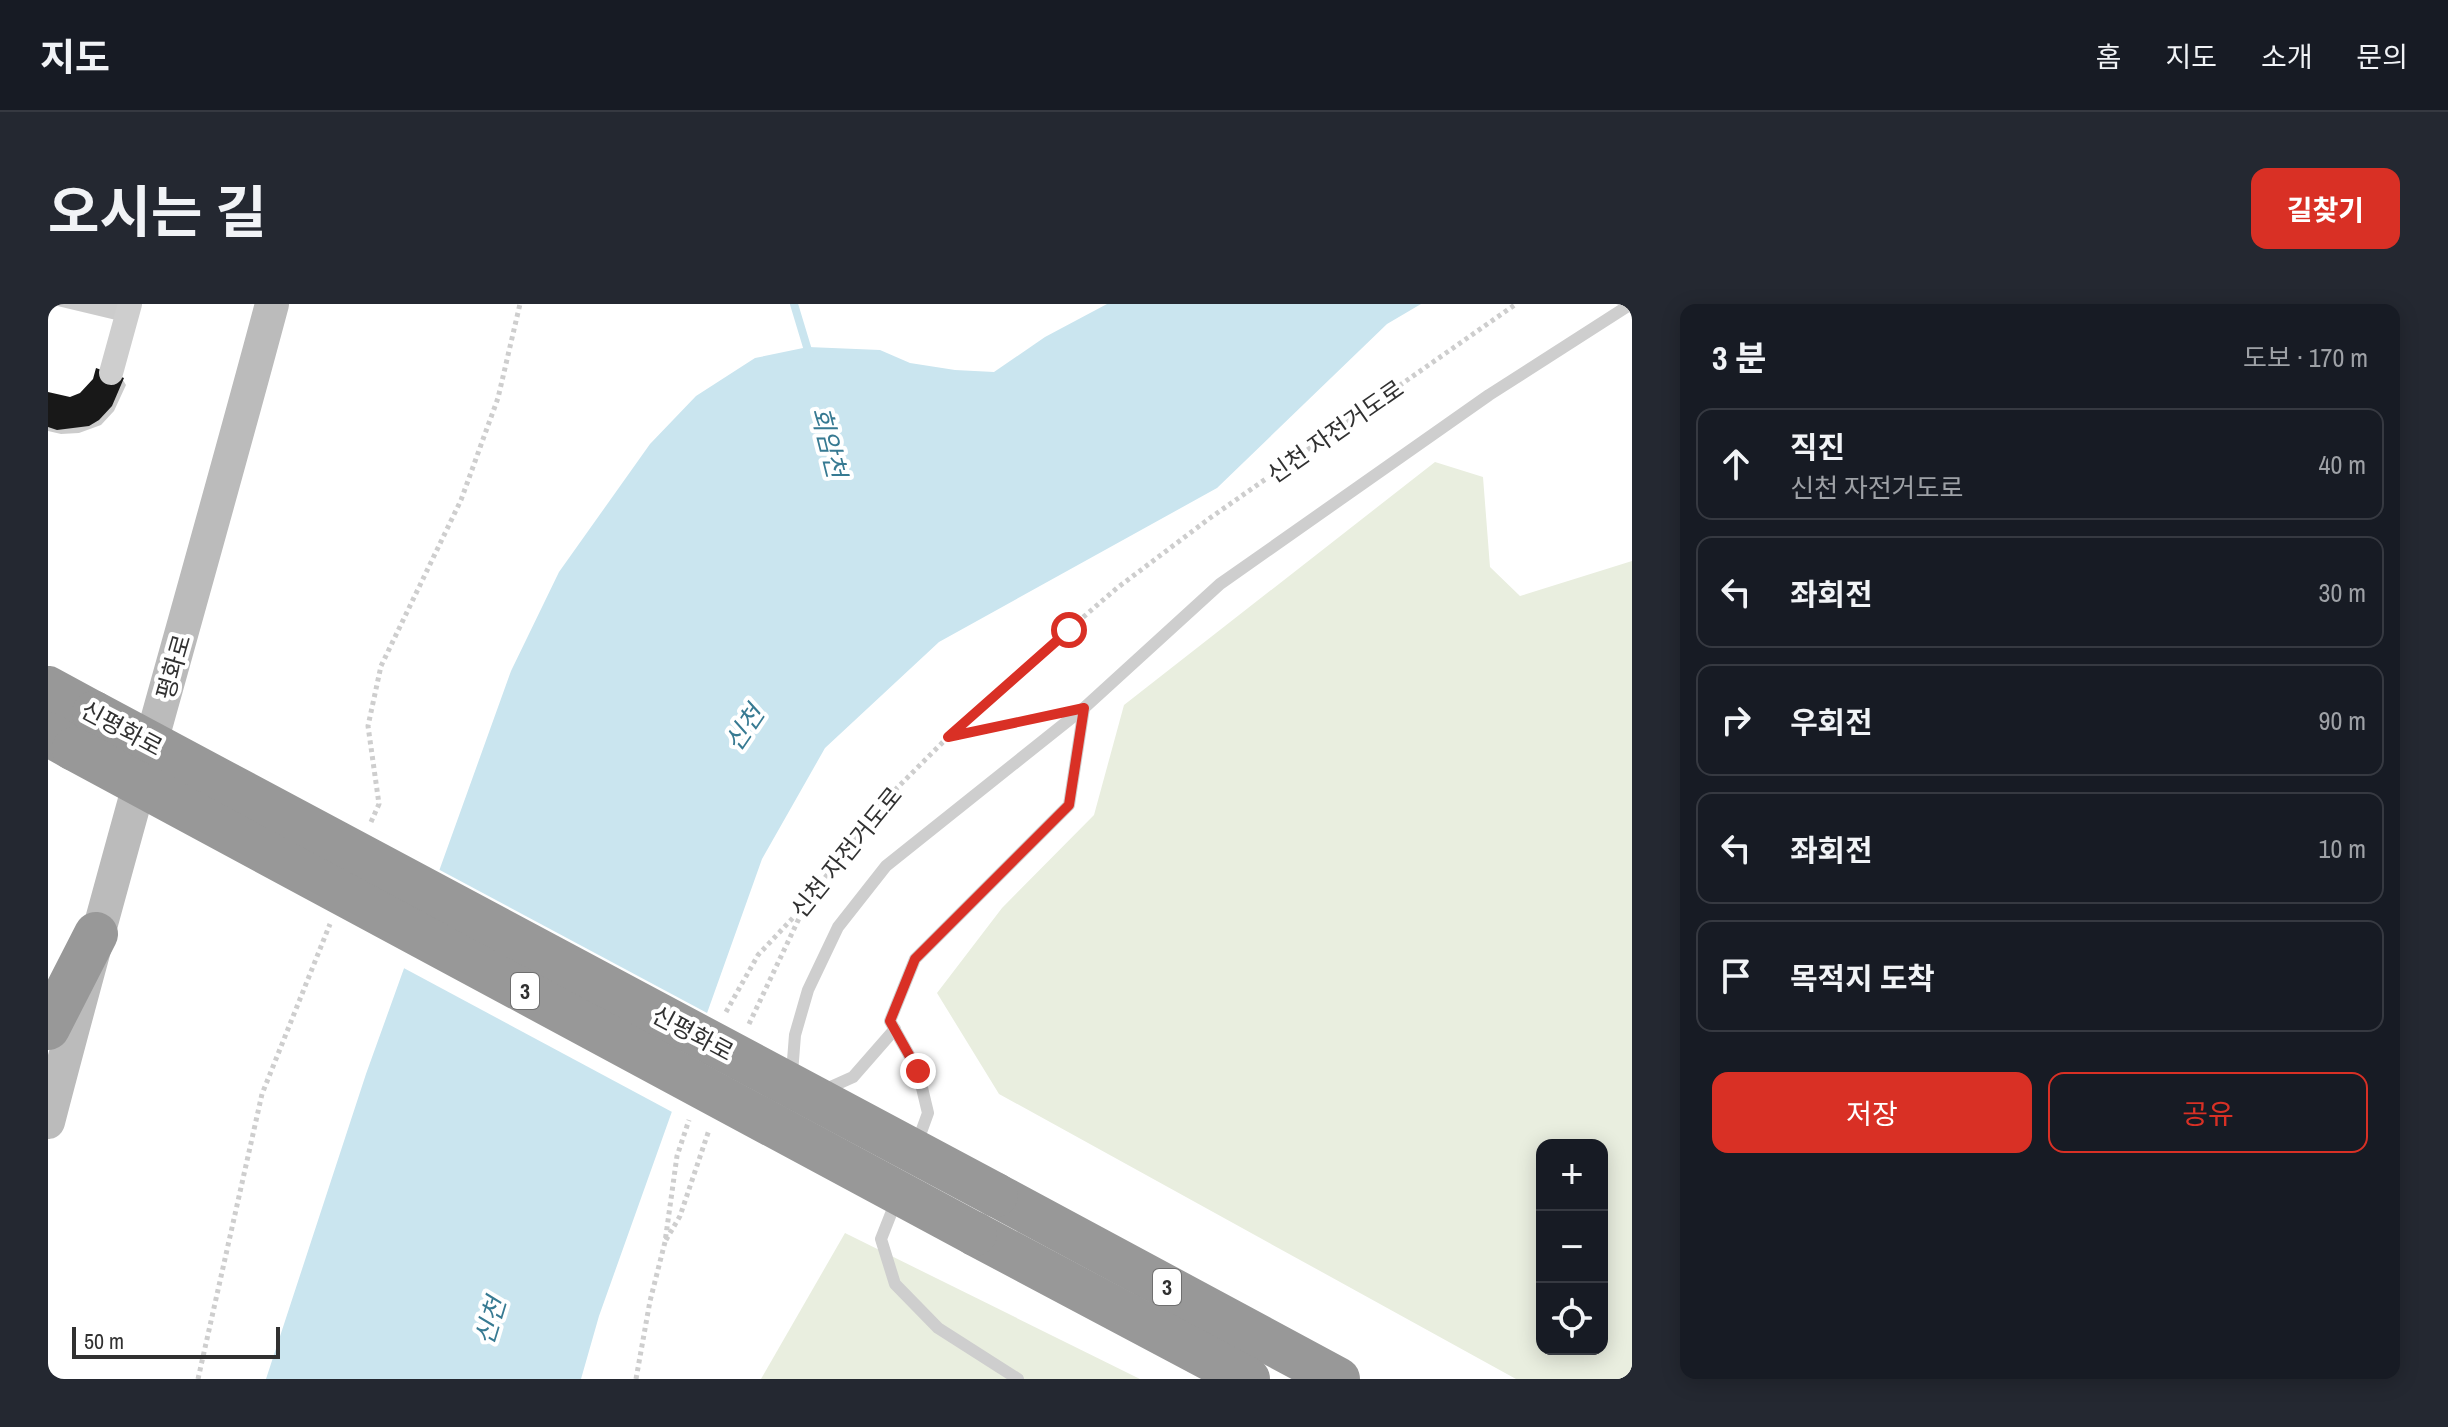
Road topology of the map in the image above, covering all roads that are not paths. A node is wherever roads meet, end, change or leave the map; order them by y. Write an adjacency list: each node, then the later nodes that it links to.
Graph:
1 (130, 304): 4 (street)
2 (272, 304): 8 (main road, 평화로)
3 (1631, 304): 6 (lane)
4 (111, 373)
5 (48, 688): 7 (highway, 신평화로 / 3)
6 (1084, 708): 10 (lane); 10 (lane)
7 (72, 732): 15 (highway, 신평화로 / 3, bridge); 16 (highway, 신평화로 / 3, bridge)
8 (96, 934): 9 (highway); 11 (main road, 평화로)
9 (48, 1028)
10 (895, 1029): 12 (lane)
11 (48, 1122)
12 (907, 1169)
13 (902, 1183): 14 (lane)
14 (1018, 1379)
15 (1248, 1379)
16 (1338, 1379)

